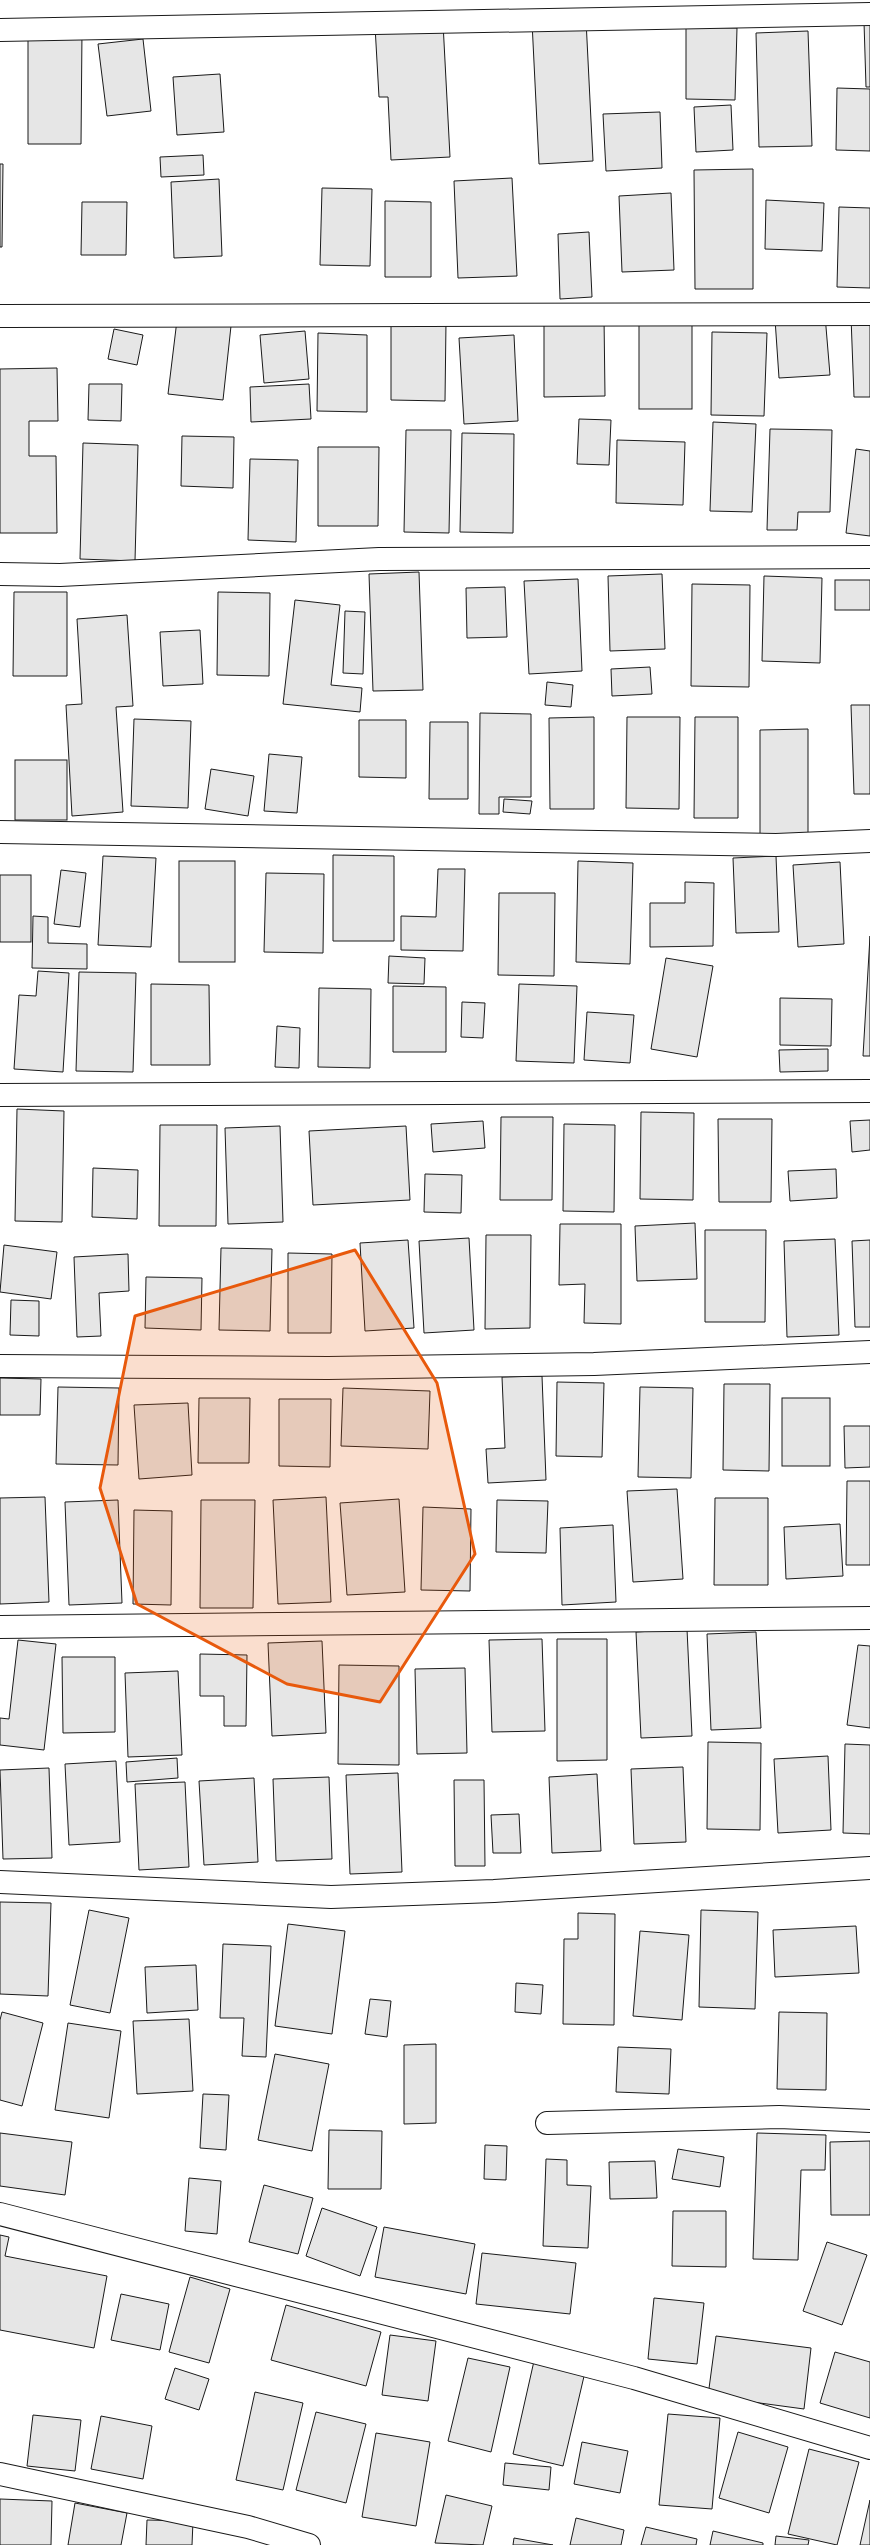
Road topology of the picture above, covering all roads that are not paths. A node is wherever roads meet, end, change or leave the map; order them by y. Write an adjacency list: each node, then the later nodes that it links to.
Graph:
1 (870, 14): 2 (street)
2 (0, 30)
3 (870, 314): 4 (street)
4 (0, 316)
5 (870, 557): 6 (street)
6 (0, 574)
7 (0, 832): 8 (street)
8 (870, 841)
9 (870, 1091): 10 (street)
10 (0, 1095)
11 (870, 1352): 12 (street)
12 (0, 1366)
13 (870, 1618): 14 (street)
14 (0, 1627)
15 (870, 1868): 16 (street)
16 (0, 1882)
17 (870, 2121): 18 (street)
18 (547, 2123)
19 (0, 2214): 20 (street)
20 (870, 2448)
21 (0, 2474): 22 (street)
22 (309, 2545)

